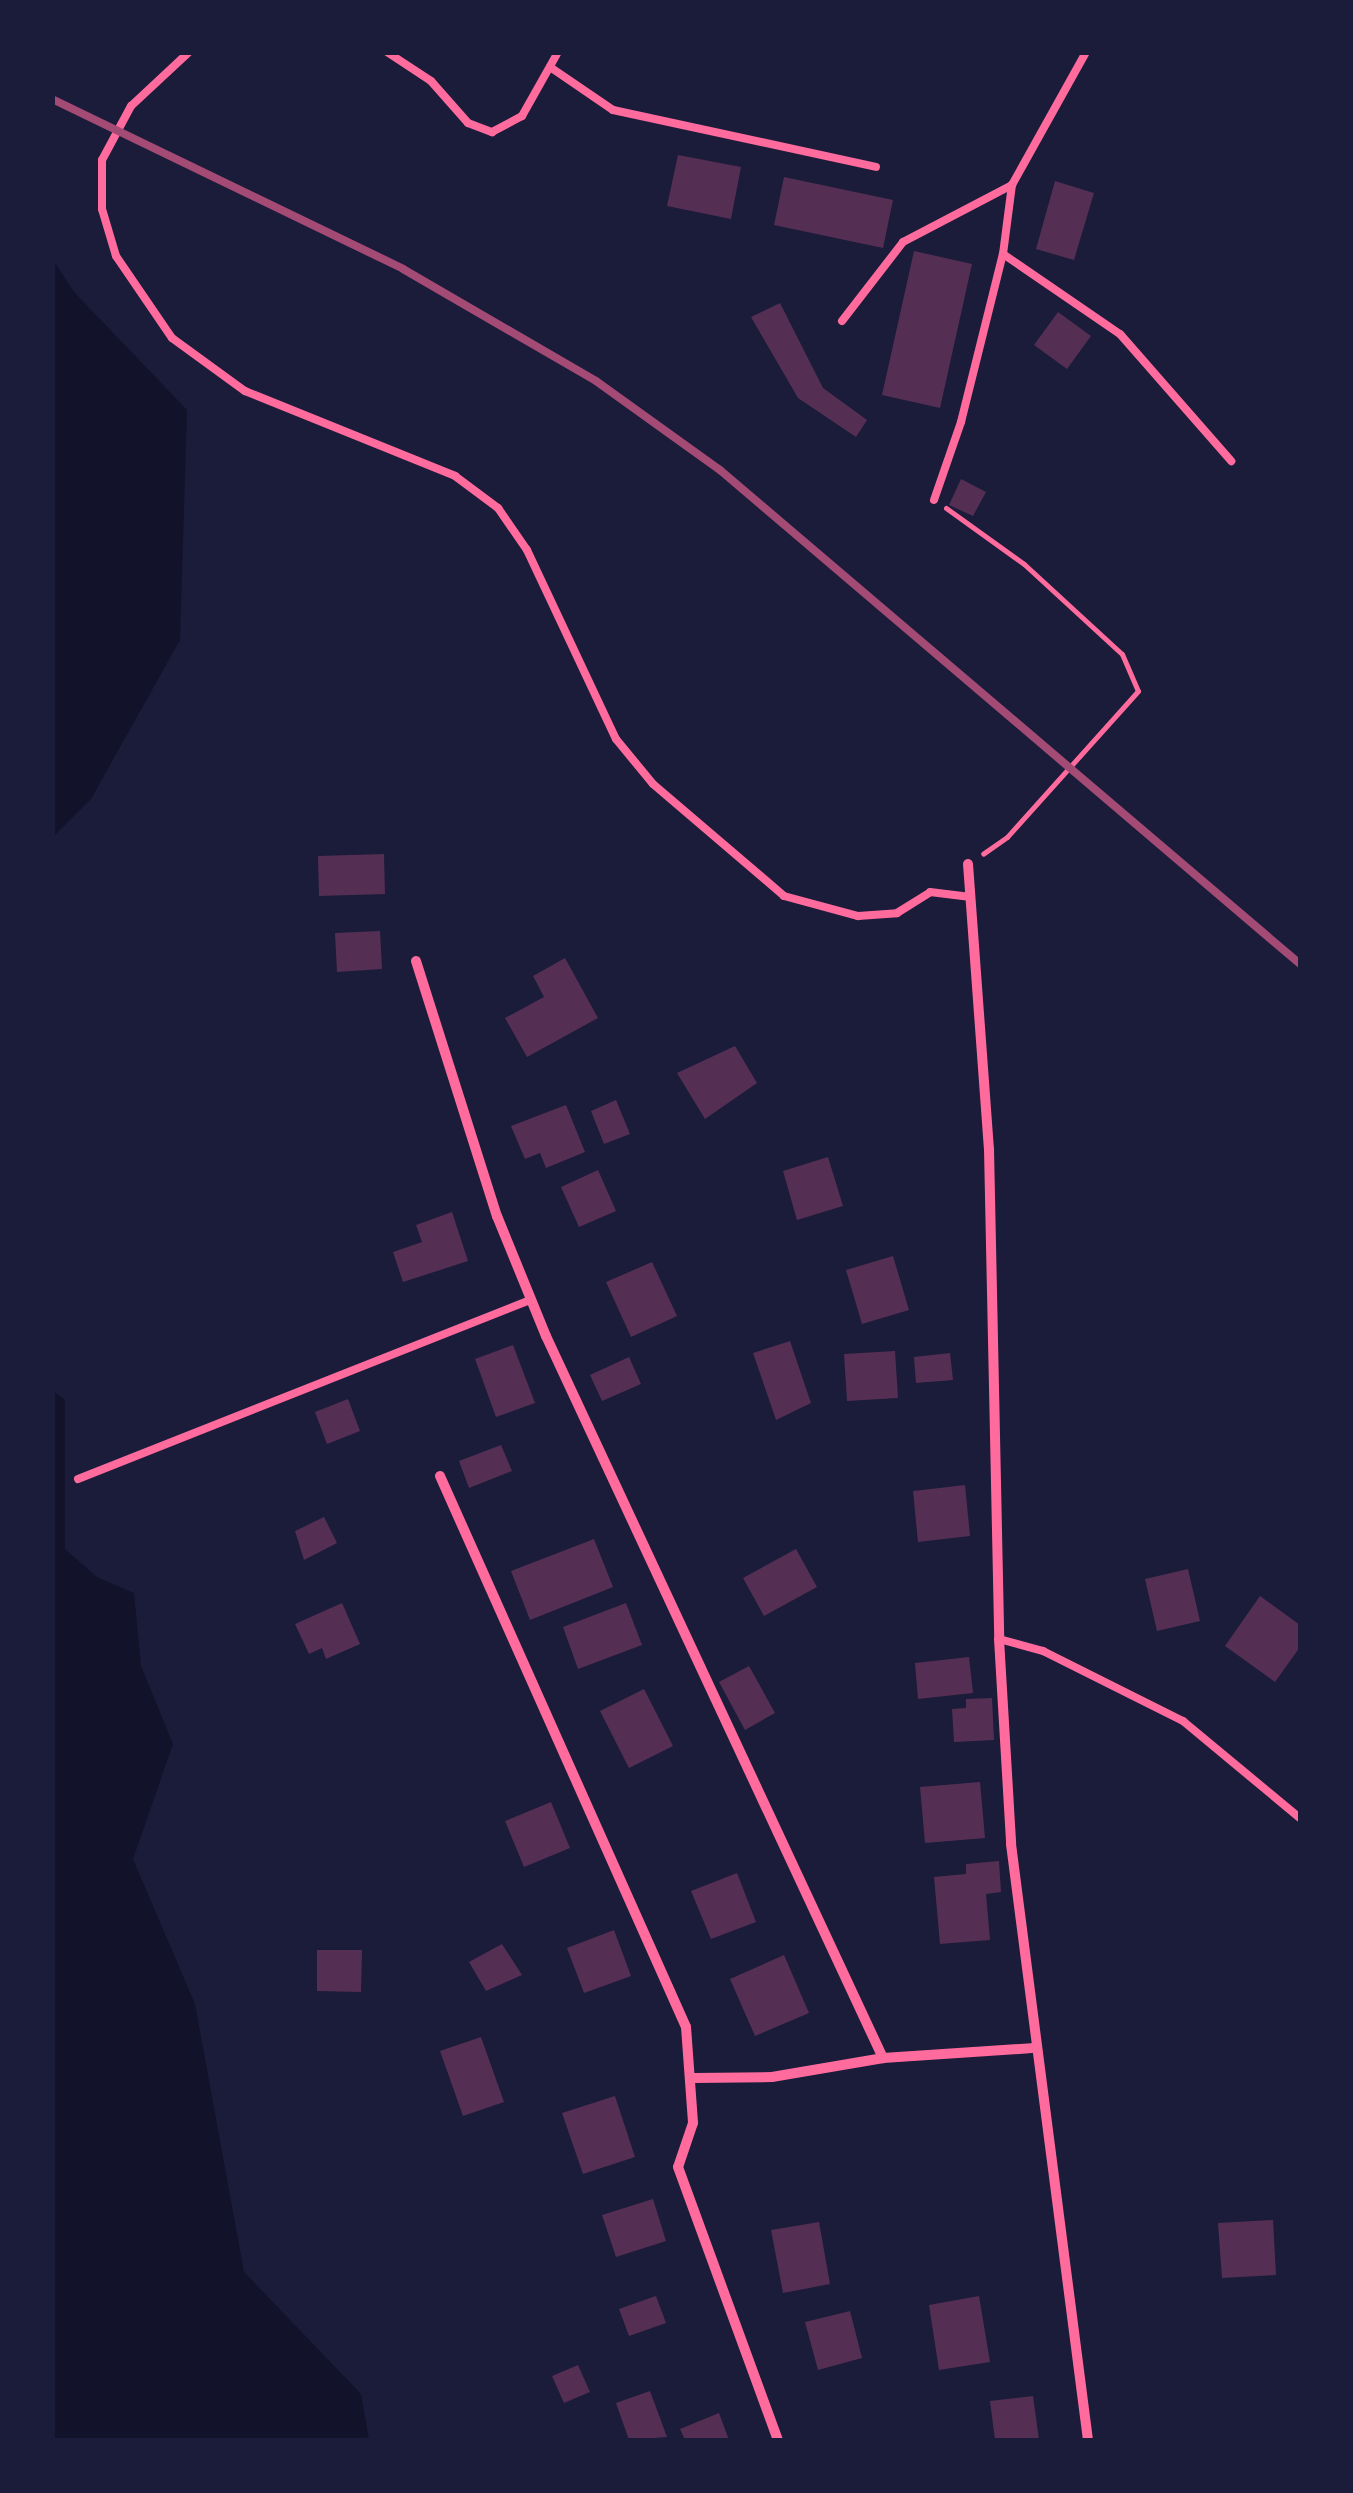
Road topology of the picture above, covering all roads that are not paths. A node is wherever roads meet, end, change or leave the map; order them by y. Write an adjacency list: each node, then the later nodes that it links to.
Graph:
1 (189, 52): 13 (lane)
2 (386, 52): 5 (lane)
3 (558, 52): 5 (lane)
4 (1086, 52): 7 (lane)
5 (550, 68): 6 (lane)
6 (876, 167)
7 (1012, 186): 8 (lane); 9 (lane)
8 (1003, 254): 10 (lane); 11 (lane)
9 (842, 321)
10 (1231, 461)
11 (934, 500)
12 (968, 864): 13 (street)
13 (969, 897): 18 (street)
14 (416, 961): 15 (street)
15 (532, 1300): 17 (lane); 21 (street)
16 (440, 1476): 22 (street)
17 (78, 1478)
18 (1000, 1639): 19 (lane); 20 (street)
19 (1300, 1818)
20 (1032, 2048): 21 (street); 24 (street)
21 (884, 2058): 22 (street)
22 (694, 2078): 23 (street)
23 (778, 2440)
24 (1088, 2440)

